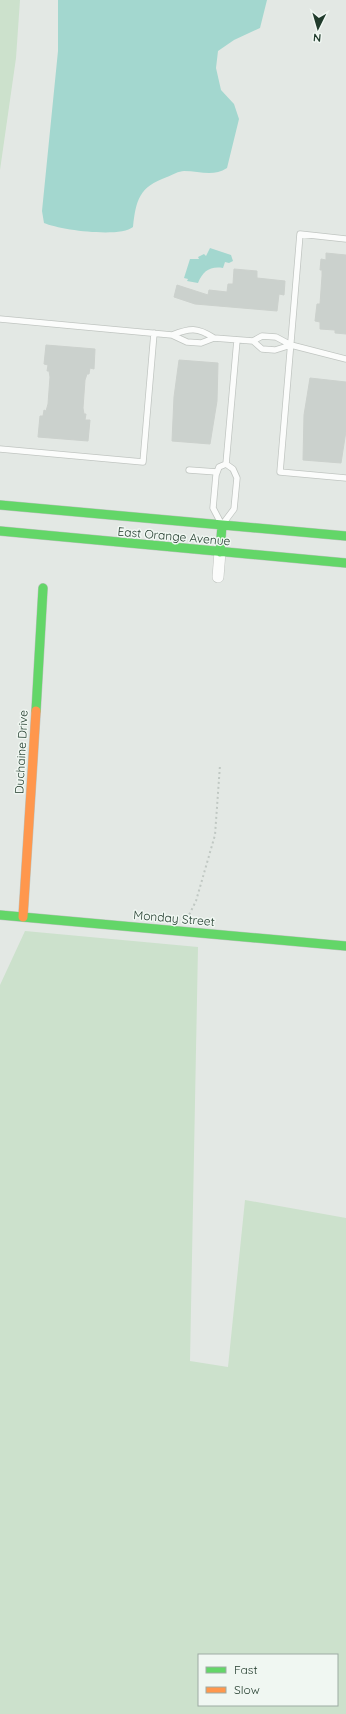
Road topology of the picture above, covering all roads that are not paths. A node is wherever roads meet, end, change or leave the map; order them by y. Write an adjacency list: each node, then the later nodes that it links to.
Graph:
1 (346, 239): 8 (lane)
2 (0, 319): 3 (lane)
3 (154, 333): 4 (lane); 10 (lane)
4 (172, 335): 5 (lane); 5 (lane)
5 (214, 338): 6 (lane)
6 (237, 340): 7 (lane); 11 (lane)
7 (253, 341): 8 (lane); 8 (lane)
8 (291, 345): 9 (lane); 14 (lane)
9 (346, 359)
10 (0, 449)
11 (226, 464): 13 (lane); 16 (lane)
12 (189, 470): 13 (lane)
13 (217, 472): 16 (lane)
14 (346, 478)
15 (0, 505): 16 (street, East Orange Avenue)
16 (222, 525): 18 (street, East Orange Avenue); 19 (street)
17 (0, 532): 19 (street, East Orange Avenue)
18 (346, 536)
19 (220, 552): 20 (street, East Orange Avenue); 21 (street)
20 (346, 563)
21 (218, 577)
22 (43, 588): 24 (street, Duchaine Drive)
23 (0, 915): 24 (street, Monday Street)
24 (23, 917): 25 (street, Monday Street)
25 (346, 946)

